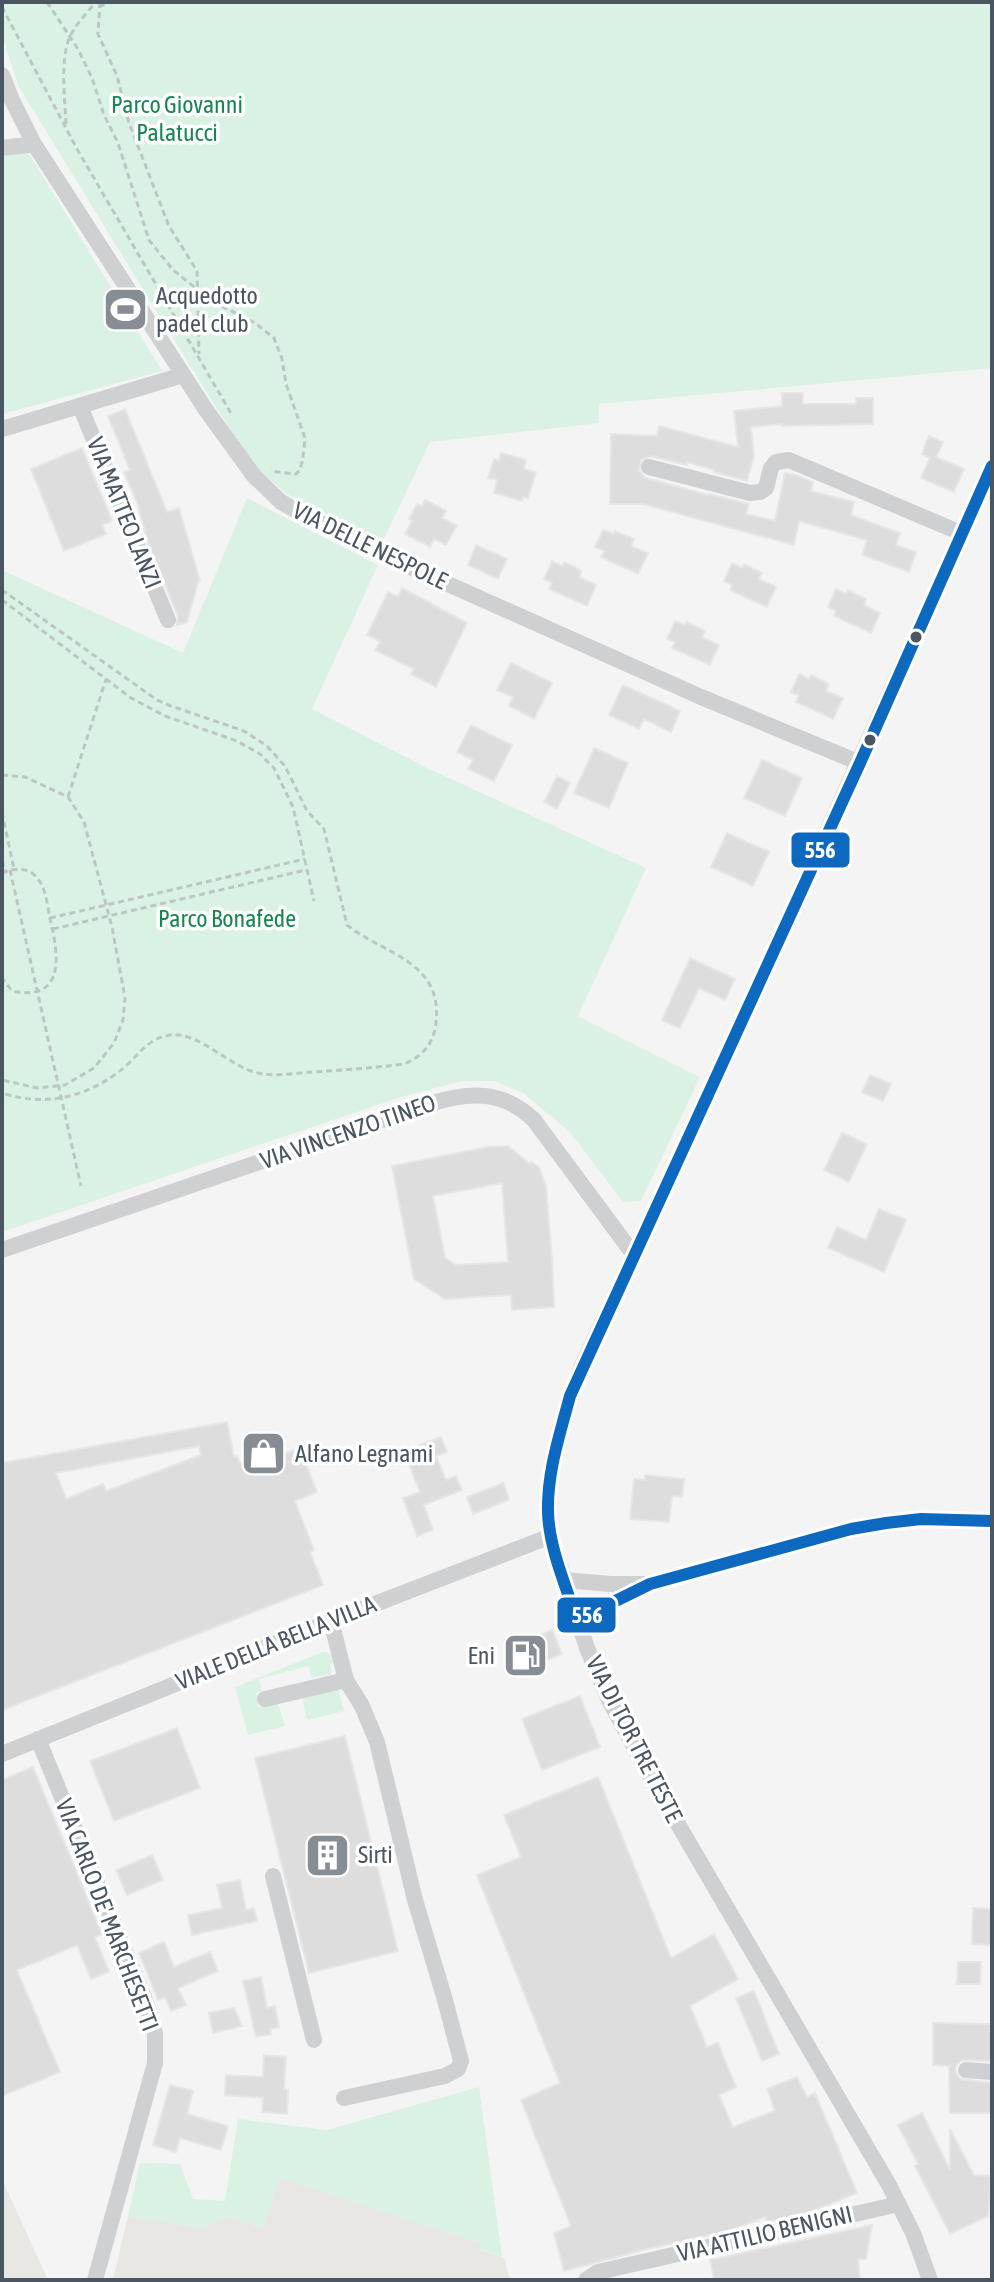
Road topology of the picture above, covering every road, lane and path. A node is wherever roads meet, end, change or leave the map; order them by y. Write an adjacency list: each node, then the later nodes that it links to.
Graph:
1 (47, 2): 5 (path)
2 (109, 2): 3 (path)
3 (98, 4): 5 (path); 10 (path)
4 (2, 7): 7 (path)
5 (70, 37): 7 (path); 10 (path)
6 (2, 75): 8 (street, VIA DELLE NESPOLE)
7 (66, 128): 11 (path)
8 (34, 144): 9 (street); 12 (street, VIA DELLE NESPOLE)
9 (2, 148)
10 (198, 290): 11 (path); 16 (path)
11 (199, 358): 14 (path)
12 (183, 375): 13 (street); 24 (street, VIA DELLE NESPOLE)
13 (80, 406): 15 (street); 22 (street, VIA MATTEO LANZI)
14 (232, 416)
15 (2, 429)
16 (266, 466)
17 (992, 466): 19 (street, VIA DI TOR TRE TESTE)
18 (649, 467): 19 (street)
19 (961, 533): 24 (street, VIA DI TOR TRE TESTE)
20 (2, 590): 42 (path)
21 (2, 600): 23 (path)
22 (168, 620)
23 (106, 679): 26 (path); 28 (path)
24 (860, 763): 45 (street, VIA DI TOR TRE TESTE)
25 (2, 775): 26 (path)
26 (68, 797): 33 (path)
27 (2, 812): 31 (path)
28 (305, 859): 30 (path); 33 (path)
29 (2, 860): 31 (path)
30 (307, 869): 32 (path); 34 (path)
31 (8, 871): 35 (path); 38 (path)
32 (314, 901)
33 (106, 905): 34 (path); 35 (path)
34 (109, 917): 36 (path); 40 (path)
35 (50, 918): 36 (path)
36 (53, 929): 38 (path)
37 (2, 978): 38 (path)
38 (36, 992): 40 (path)
39 (2, 1080): 40 (path)
40 (59, 1086): 42 (path)
41 (2, 1093): 42 (path)
42 (62, 1097): 43 (path)
43 (81, 1186)
44 (2, 1250): 45 (street, VIA VINCENZO TINEO)
45 (634, 1255): 47 (street, VIA DI TOR TRE TESTE)
46 (992, 1521): 49 (street)
47 (551, 1536): 48 (street, VIA DI TOR TRE TESTE); 51 (street, VIALE DELLA BELLA VILLA)
48 (564, 1580): 49 (street); 50 (street, VIA DI TOR TRE TESTE)
49 (650, 1584): 50 (street)
50 (577, 1620): 61 (street, VIA DI TOR TRE TESTE)
51 (331, 1621): 52 (street); 54 (street, VIALE DELLA BELLA VILLA)
52 (346, 1680): 53 (street); 60 (street)
53 (265, 1699)
54 (38, 1739): 55 (street, VIALE DELLA BELLA VILLA); 62 (street, VIA CARLO DE' MARCHESETTI)
55 (2, 1754)
56 (273, 1876): 57 (street)
57 (314, 2040)
58 (966, 2070): 59 (street)
59 (992, 2072)
60 (344, 2098)
61 (899, 2204): 63 (street, VIA ATTILIO BENIGNI); 64 (street, VIA DI TOR TRE TESTE)
62 (95, 2280)
63 (586, 2280)
64 (930, 2280)

